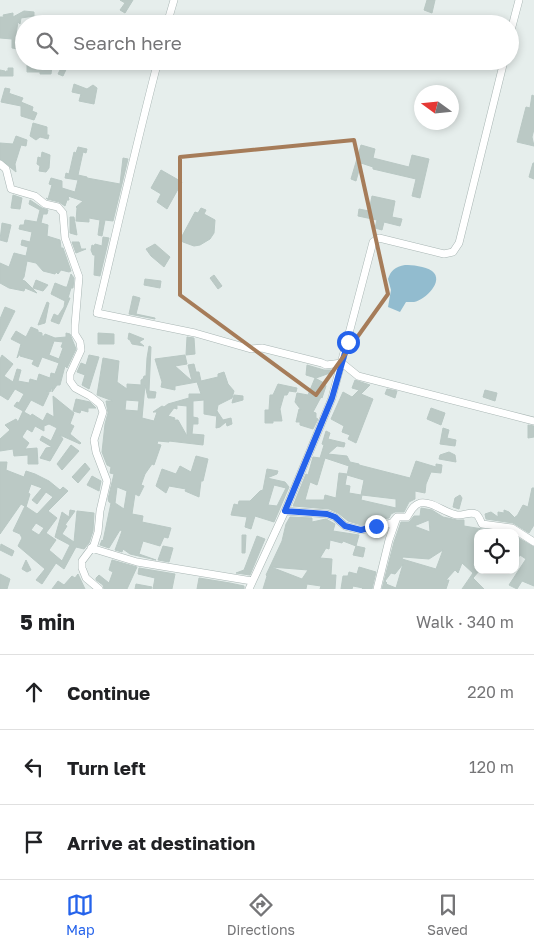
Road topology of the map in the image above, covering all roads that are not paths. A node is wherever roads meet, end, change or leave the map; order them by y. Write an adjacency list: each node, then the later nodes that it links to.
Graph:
1 (174, 0): 3 (street)
2 (519, 0): 4 (street)
3 (170, 15)
4 (515, 15)
5 (156, 70): 8 (street)
6 (502, 70): 8 (street)
7 (0, 164): 13 (street)
8 (342, 364): 9 (street); 10 (street)
9 (534, 421)
10 (285, 511): 11 (street); 14 (street)
11 (397, 517): 12 (street); 17 (street)
12 (534, 542)
13 (91, 548): 14 (street); 15 (street)
14 (252, 581): 16 (street)
15 (100, 589)
16 (249, 589)
17 (377, 589)

